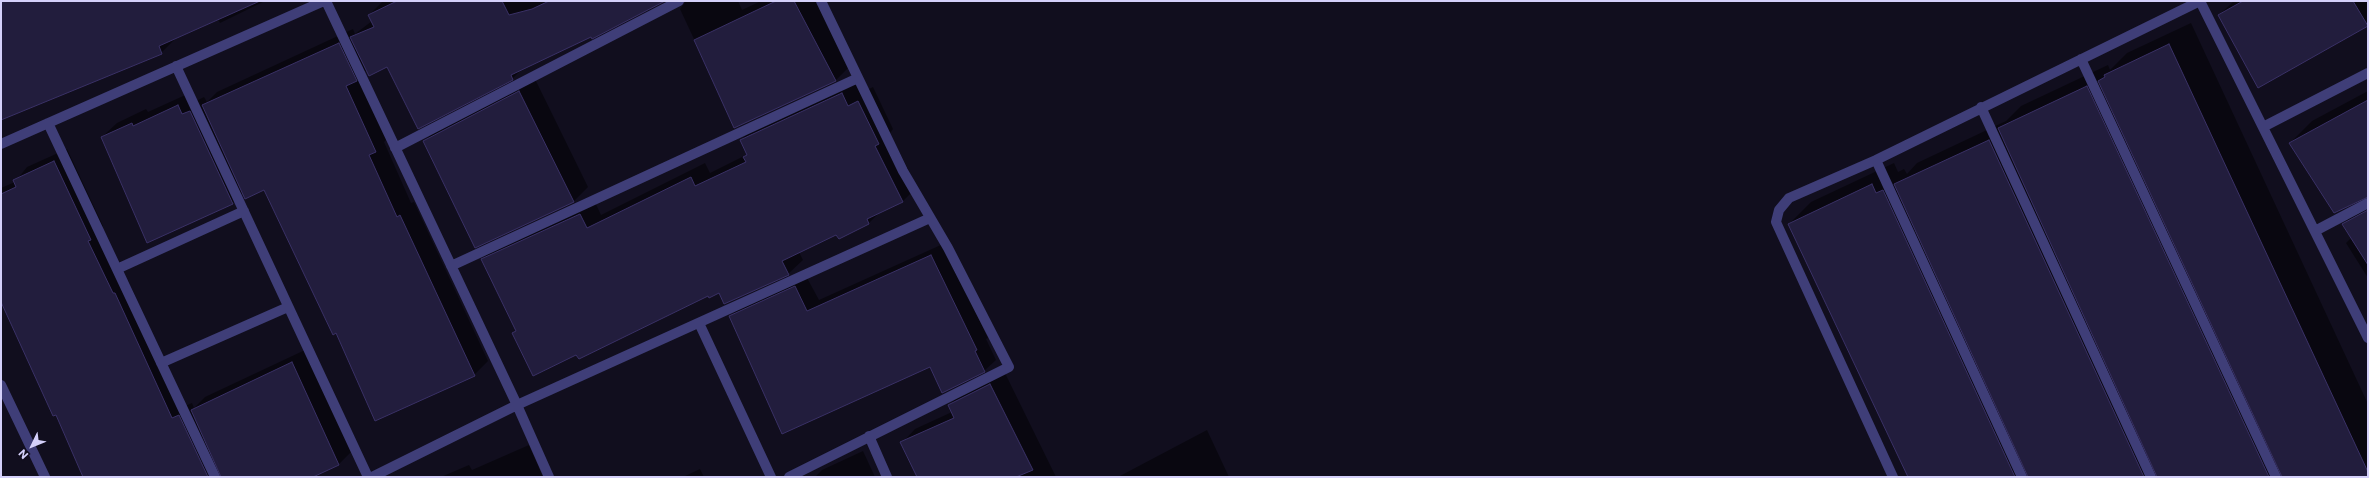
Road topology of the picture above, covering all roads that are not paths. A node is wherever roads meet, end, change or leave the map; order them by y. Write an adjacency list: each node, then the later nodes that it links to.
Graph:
1 (325, 1): 6 (street); 13 (street)
2 (679, 1): 13 (street)
3 (821, 1): 8 (street)
4 (2200, 1): 5 (street); 11 (street)
5 (2081, 59): 9 (street); 39 (street)
6 (176, 66): 10 (street); 16 (street)
7 (2368, 72): 11 (street)
8 (858, 78): 17 (street); 19 (street)
9 (1982, 107): 14 (street); 38 (street)
10 (48, 123): 12 (street); 20 (street)
11 (2262, 127): 18 (street)
12 (1, 144)
13 (394, 148): 19 (street)
14 (1876, 160): 36 (street); 37 (street)
15 (2368, 203): 18 (street)
16 (244, 211): 20 (street); 21 (street)
17 (930, 218): 22 (street); 27 (street)
18 (2315, 231): 23 (street)
19 (451, 266): 26 (street)
20 (117, 269): 24 (street)
21 (288, 307): 24 (street); 30 (street)
22 (699, 323): 26 (street); 33 (street)
23 (2368, 338)
24 (161, 363): 29 (street)
25 (1, 385): 28 (street)
26 (517, 405): 31 (street); 32 (street)
27 (869, 436): 34 (street); 35 (street)
28 (44, 477)
29 (215, 477)
30 (368, 477)
31 (372, 477)
32 (549, 477)
33 (771, 477)
34 (789, 477)
35 (887, 477)
36 (1892, 477)
37 (2022, 477)
38 (2151, 477)
39 (2276, 477)

